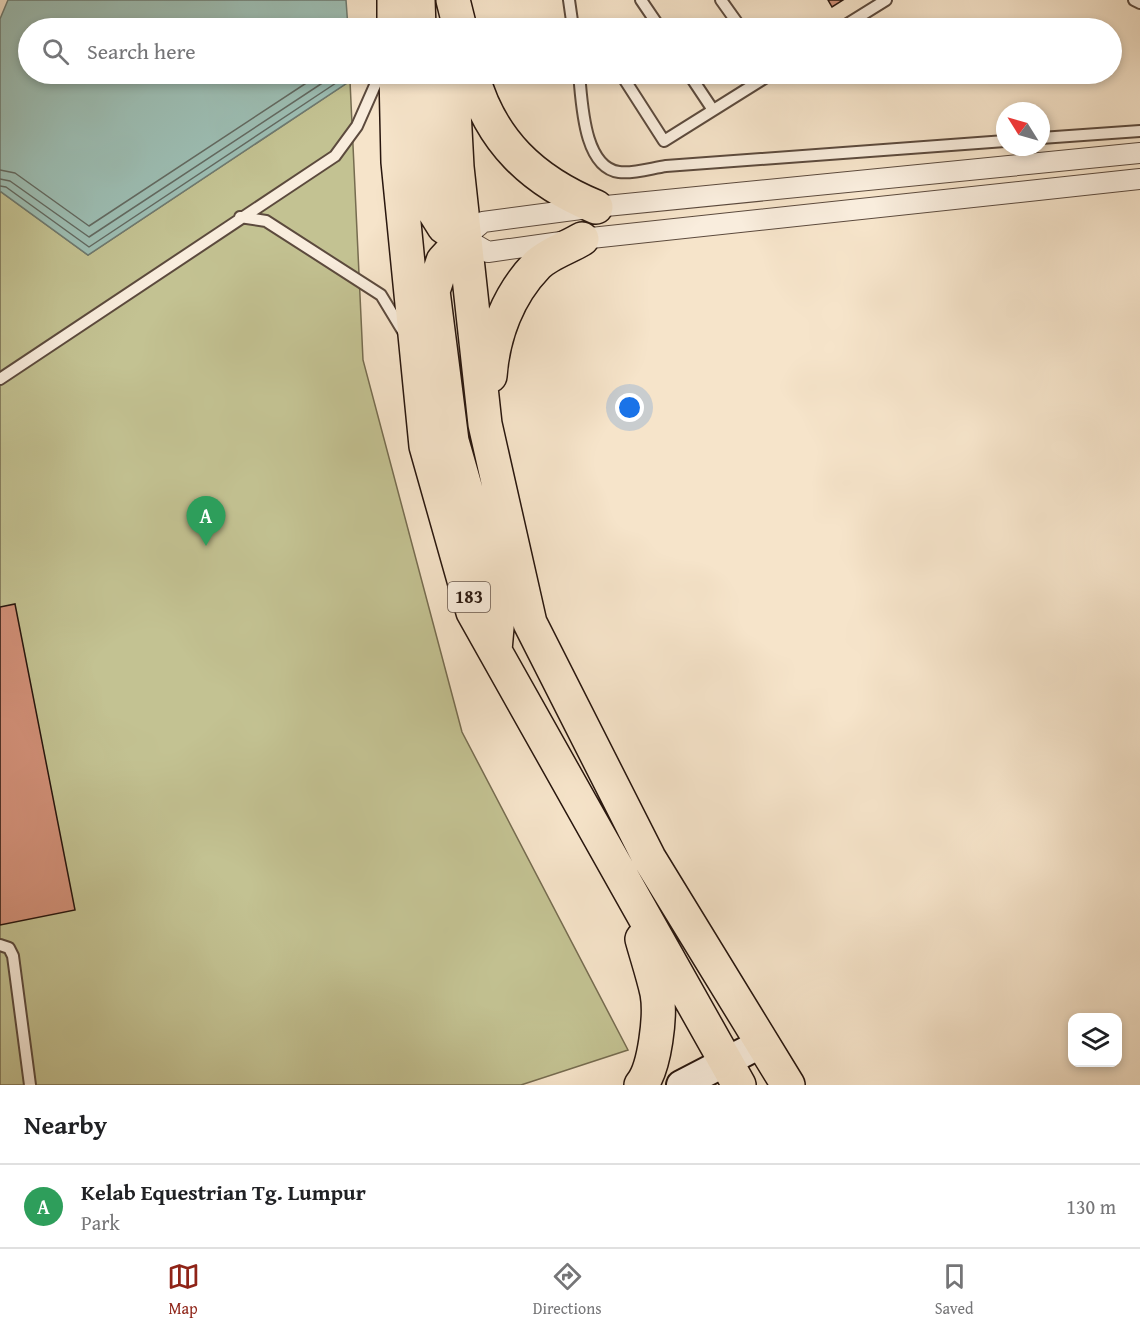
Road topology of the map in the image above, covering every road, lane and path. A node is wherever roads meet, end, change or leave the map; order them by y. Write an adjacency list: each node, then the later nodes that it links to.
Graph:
1 (391, 0): 10 (lane); 11 (highway)
2 (418, 0): 12 (highway)
3 (450, 0): 13 (highway); 14 (highway)
4 (569, 0): 15 (lane)
5 (641, 0): 16 (lane)
6 (721, 0): 17 (lane)
7 (886, 0): 18 (lane)
8 (1134, 0): 9 (lane)
9 (1140, 3)
10 (388, 18)
11 (393, 18)
12 (419, 18)
13 (450, 18)
14 (456, 18)
15 (572, 18)
16 (653, 18)
17 (734, 18)
18 (857, 18)
19 (376, 84): 35 (lane)
20 (396, 84): 38 (highway, 183)
21 (423, 84): 36 (highway)
22 (453, 84): 36 (highway)
23 (475, 84): 34 (highway)
24 (580, 84): 31 (lane)
25 (627, 84): 28 (lane)
26 (696, 84): 28 (lane)
27 (755, 84): 28 (lane)
28 (713, 110)
29 (1140, 131): 30 (lane)
30 (1050, 137)
31 (996, 142)
32 (1140, 153): 34 (street)
33 (1140, 179): 37 (street)
34 (596, 207): 36 (street)
35 (240, 218): 38 (lane); 39 (lane)
36 (464, 238): 37 (street); 40 (highway); 41 (highway)
37 (582, 239): 40 (highway)
38 (418, 353): 41 (highway, 183)
39 (0, 379)
40 (485, 424): 44 (highway)
41 (495, 650): 42 (highway, 183)
42 (627, 887): 45 (highway, 183); 47 (highway)
43 (0, 945): 46 (lane)
44 (762, 1043): 45 (main road); 49 (highway)
45 (732, 1073): 48 (main road)
46 (30, 1085)
47 (641, 1085)
48 (681, 1085)
49 (787, 1085)

